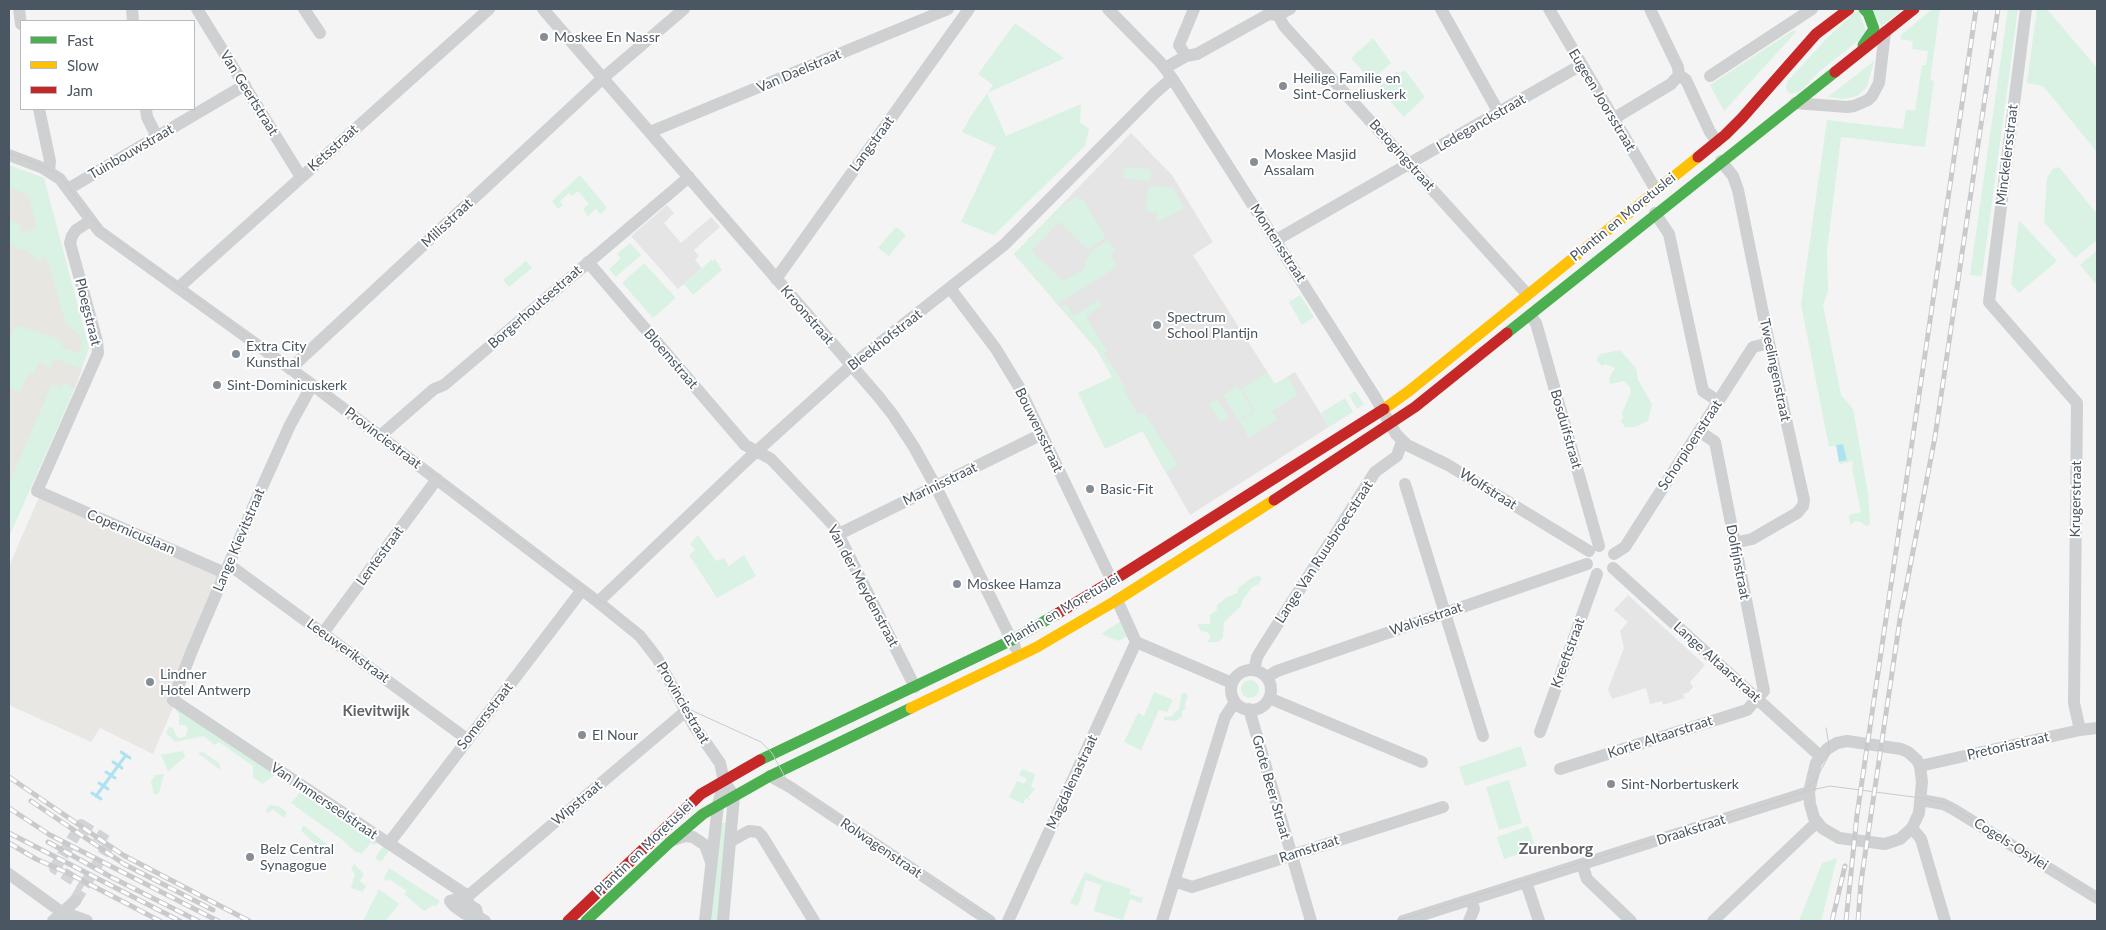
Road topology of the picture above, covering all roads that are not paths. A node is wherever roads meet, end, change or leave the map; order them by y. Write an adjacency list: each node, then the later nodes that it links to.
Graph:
1 (197, 9): 30 (street, Van Geertstraat)
2 (304, 9): 21 (street)
3 (489, 9): 43 (street, Ketsstraat)
4 (543, 9): 29 (street, Kroonstraat)
5 (684, 9): 29 (street, Milisstraat)
6 (948, 9): 36 (street, Van Daelstraat)
7 (969, 9): 51 (street, Langstraat)
8 (1108, 9): 26 (street, Montensstraat)
9 (1194, 9): 23 (street)
10 (1290, 9): 19 (street, Bleekhofstraat)
11 (1441, 9): 34 (street)
12 (1549, 9): 25 (street, Eugeen Joorsstraat)
13 (1650, 9): 27 (street)
14 (1812, 9): 28 (street)
15 (1849, 9): 24 (main road, Plantin en Moretuslei)
16 (1864, 9): 22 (main road)
17 (1914, 9): 20 (main road, Plantin en Moretuslei)
18 (2026, 9): 55 (street, Minckelersstraat)
19 (1271, 13): 23 (street, Bleekhofstraat); 41 (street, Betogingstraat)
20 (1885, 32): 22 (main road, Plantin en Moretuslei); 31 (street)
21 (320, 33)
22 (1857, 54): 31 (main road, Plantin en Moretuslei)
23 (1186, 56): 26 (street, Bleekhofstraat)
24 (1790, 64): 31 (main road); 38 (main road, Plantin en Moretuslei)
25 (1581, 65): 34 (street, Ledeganckstraat); 35 (street, Eugeen Joorsstraat)
26 (1168, 73): 49 (street, Montensstraat); 53 (street, Bleekhofstraat)
27 (1679, 75): 35 (street); 38 (street)
28 (1710, 76)
29 (603, 78): 36 (street, Kroonstraat); 59 (street, Milisstraat)
30 (245, 85): 37 (street, Tuinbouwstraat); 43 (street, Van Geertstraat)
31 (1795, 103): 40 (main road, Plantin en Moretuslei)
32 (38, 110): 42 (street)
33 (146, 110): 37 (street)
34 (1498, 113): 41 (street, Ledeganckstraat)
35 (1613, 119): 46 (street, Eugeen Joorsstraat)
36 (650, 132): 44 (street, Kroonstraat)
37 (157, 137): 45 (street, Tuinbouwstraat)
38 (1717, 141): 46 (main road, Plantin en Moretuslei)
39 (9, 155): 42 (street, Provinciestraat)
40 (1720, 161): 47 (main road, Plantin en Moretuslei); 57 (street, Tweelingenstraat)
41 (1410, 164): 49 (street, Ledeganckstraat); 54 (street, Betogingstraat)
42 (48, 171): 45 (street, Provinciestraat)
43 (301, 177): 52 (street, Ketsstraat)
44 (689, 177): 50 (street, Borgerhoutsestraat); 51 (street, Kroonstraat)
45 (68, 189): 48 (street, Provinciestraat)
46 (1656, 190): 54 (main road, Plantin en Moretuslei)
47 (1655, 213): 56 (main road, Plantin en Moretuslei); 61 (street)
48 (90, 221): 52 (street, Provinciestraat); 72 (street, Ploegstraat)
49 (1276, 240): 62 (street, Montensstraat)
50 (588, 262): 66 (street, Borgerhoutsestraat); 68 (street, Bloemstraat)
51 (776, 279): 58 (street, Kroonstraat)
52 (178, 288): 59 (street, Provinciestraat)
53 (950, 288): 58 (street, Bleekhofstraat); 65 (street, Bouwensstraat)
54 (1527, 294): 62 (main road, Plantin en Moretuslei)
55 (1988, 302): 100 (street, Krugerstraat)
56 (1530, 315): 63 (main road, Plantin en Moretuslei); 75 (street, Bosduifstraat)
57 (1769, 344): 61 (street, Schorpioenstraat); 74 (street, Tweelingenstraat)
58 (852, 366): 68 (street, Bleekhofstraat); 71 (street, Kroonstraat)
59 (290, 369): 60 (street, Provinciestraat)
60 (312, 385): 66 (street, Provinciestraat); 78 (street, Lange Kievitstraat)
61 (1718, 401): 64 (street, Schorpioenstraat)
62 (1383, 410): 63 (street); 80 (main road, Plantin en Moretuslei)
63 (1390, 424): 67 (street, Wolfstraat); 82 (main road, Plantin en Moretuslei)
64 (1699, 431): 74 (street, Dolfijnstraat); 76 (street, Schorpioenstraat)
65 (1042, 434): 71 (street, Marinisstraat); 80 (street, Bouwensstraat)
66 (380, 436): 69 (street, Provinciestraat)
67 (1402, 441): 75 (street, Wolfstraat); 89 (street, Lange Van Ruusbroecstraat)
68 (758, 451): 73 (street, Van der Meydenstraat); 83 (street, Bleekhofstraat)
69 (437, 479): 81 (street, Provinciestraat); 85 (street, Lentestraat)
70 (1406, 484): 84 (street)
71 (936, 487): 73 (street, Marinisstraat); 86 (street, Kroonstraat)
72 (37, 492): 78 (street, Copernicuslaan)
73 (839, 534): 92 (street, Van der Meydenstraat)
74 (1734, 542): 94 (street, Dolfijnstraat)
75 (1592, 554): 76 (street); 79 (street); 84 (street, Walvisstraat)
76 (1614, 554): 77 (street)
77 (1614, 568): 79 (street); 94 (street, Lange Altaarstraat)
78 (226, 570): 85 (street, Leeuwerikstraat); 95 (street, Lange Kievitstraat)
79 (1597, 574): 101 (street, Kreeftstraat)
80 (1112, 581): 86 (main road, Plantin en Moretuslei)
81 (582, 590): 83 (street, Provinciestraat); 103 (street, Somersstraat)
82 (1117, 600): 87 (street); 88 (main road, Plantin en Moretuslei)
83 (598, 602): 98 (street, Provinciestraat)
84 (1445, 612): 90 (street, Walvisstraat); 102 (street)
85 (323, 633): 103 (street, Leeuwerikstraat)
86 (1012, 640): 88 (street, Kroonstraat); 92 (main road, Plantin en Moretuslei)
87 (1136, 642): 91 (street); 140 (street, Magdalenastraat)
88 (1020, 656): 108 (main road, Plantin en Moretuslei)
89 (1254, 670): 90 (street); 91 (street)
90 (1267, 677): 93 (street)
91 (1232, 683): 96 (street)
92 (915, 687): 109 (main road, Plantin en Moretuslei)
93 (1269, 698): 97 (street); 105 (street)
94 (1756, 699): 104 (street, Lange Altaarstraat); 107 (street, Korte Altaarstraat)
95 (174, 700): 119 (street, Van Immerseelstraat)
96 (1235, 702): 97 (street); 124 (street)
97 (1249, 709): 120 (street, Grote Beer Straat)
98 (686, 711): 109 (street, Provinciestraat); 127 (street, Wipstraat)
99 (2097, 728): 100 (street, Pretoriastraat)
100 (2080, 730): 106 (street, Pretoriastraat)
101 (1540, 732)
102 (1483, 736)
103 (467, 739): 119 (street, Somersstraat)
104 (1820, 756): 106 (street); 110 (street)
105 (1422, 762)
106 (1920, 766): 112 (street)
107 (1560, 769)
108 (770, 776): 111 (main road, Plantin en Moretuslei); 139 (street, Rolwagenstraat)
109 (724, 781): 111 (street); 113 (street); 134 (main road, Plantin en Moretuslei)
110 (1809, 792): 115 (street); 122 (street, Draakstraat)
111 (734, 796): 113 (main road, Plantin en Moretuslei); 117 (street)
112 (1921, 800): 116 (street); 126 (street, Cogels-Osylei)
113 (718, 805): 118 (main road, Plantin en Moretuslei); 121 (street)
114 (1443, 806): 120 (street, Ramstraat)
115 (1817, 822): 116 (street); 147 (street)
116 (1912, 828): 148 (street)
117 (731, 841): 137 (street); 138 (street)
118 (669, 842): 121 (street); 135 (main road, Plantin en Moretuslei)
119 (389, 843): 127 (street, Van Immerseelstraat)
120 (1291, 855): 124 (street, Ramstraat); 142 (street, Grote Beer Straat)
121 (711, 863): 136 (street)
122 (1577, 866): 125 (street, Draakstraat); 146 (street)
123 (9, 874): 129 (street)
124 (1174, 882): 141 (street)
125 (1526, 882): 128 (street, Draakstraat); 145 (street)
126 (2097, 898)
127 (468, 900): 130 (street, Van Immerseelstraat); 130 (street, Van Immerseelstraat)
128 (1471, 900): 143 (street, Draakstraat); 144 (street)
129 (70, 907): 131 (street); 132 (street); 133 (street)
130 (482, 919)
131 (53, 921)
132 (74, 921)
133 (87, 921)
134 (568, 921)
135 (586, 921)
136 (705, 921)
137 (723, 921)
138 (814, 921)
139 (990, 921)
140 (1008, 921)
141 (1162, 921)
142 (1311, 921)
143 (1403, 921)
144 (1469, 921)
145 (1539, 921)
146 (1631, 921)
147 (1713, 921)
148 (1945, 921)

